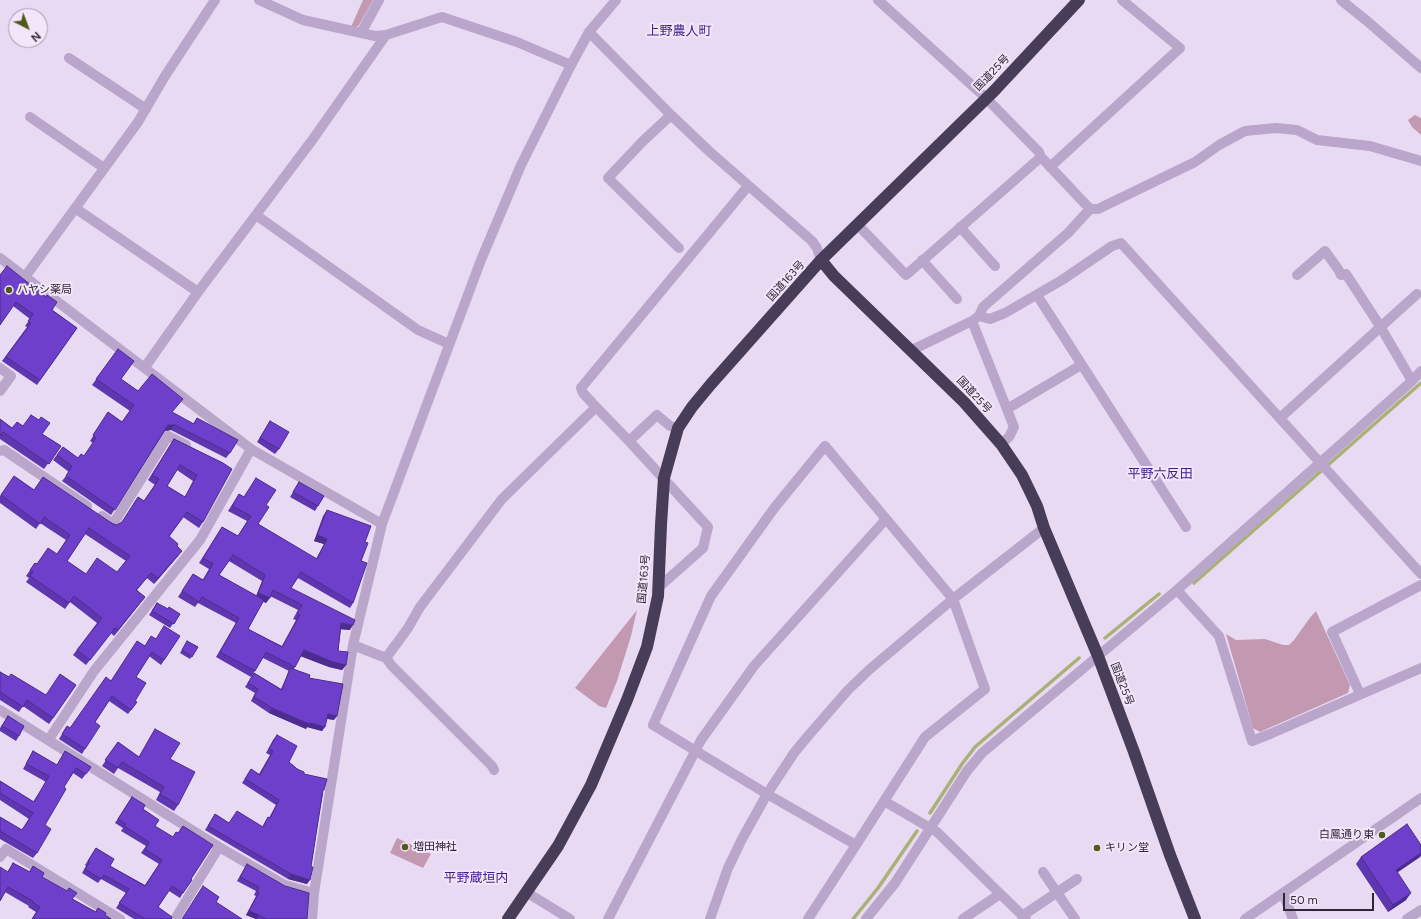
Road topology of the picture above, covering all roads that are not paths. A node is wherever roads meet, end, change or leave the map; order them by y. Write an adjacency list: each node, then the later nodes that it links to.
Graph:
1 (215, 0): 16 (street)
2 (259, 0): 10 (street)
3 (379, 0): 10 (street)
4 (616, 0): 9 (street)
5 (878, 0): 15 (street)
6 (1079, 0): 15 (highway, 国道25号)
7 (1122, 0): 21 (street)
8 (1341, 0): 14 (street)
9 (589, 32): 13 (street); 17 (street)
10 (361, 33): 11 (street)
11 (386, 35): 13 (street); 26 (street)
12 (69, 58): 16 (street)
13 (570, 65): 42 (street)
14 (1421, 68)
15 (986, 98): 19 (street); 27 (highway, 国道25号)
16 (146, 108): 22 (street)
17 (671, 115): 23 (street); 29 (street)
18 (30, 116): 22 (street)
19 (1041, 157): 21 (street); 28 (street)
20 (1421, 161): 25 (street)
21 (1050, 167): 25 (street)
22 (104, 168): 24 (street)
23 (748, 186): 31 (street); 50 (street)
24 (75, 208): 35 (street); 36 (street)
25 (1090, 209): 40 (street)
26 (256, 214): 36 (street); 42 (street)
27 (858, 225): 31 (highway, 国道25号); 32 (street)
28 (960, 227): 32 (street); 33 (street)
29 (679, 248)
30 (0, 258): 35 (street)
31 (821, 260): 43 (highway, 国道25号); 53 (highway, 国道163号)
32 (922, 260): 39 (street)
33 (995, 266)
34 (1297, 275): 41 (street)
35 (25, 277): 45 (street)
36 (198, 292): 45 (street)
37 (1417, 294): 41 (street)
38 (1037, 295): 40 (street); 44 (street); 52 (street)
39 (957, 299)
40 (975, 319): 43 (street); 51 (street)
41 (1380, 326): 48 (street); 52 (street)
42 (449, 344): 62 (street)
43 (912, 350): 55 (highway, 国道25号)
44 (1081, 365): 51 (street); 63 (street)
45 (145, 367): 56 (street)
46 (0, 368): 49 (street)
47 (1421, 371): 48 (street)
48 (1412, 381): 59 (street)
49 (0, 391)
50 (596, 407): 54 (street); 72 (street)
51 (1007, 409): 55 (street)
52 (1280, 418): 59 (street)
53 (678, 428): 54 (street); 60 (highway, 国道163号)
54 (629, 441): 60 (street)
55 (1001, 444): 64 (highway, 国道25号)
56 (251, 449): 62 (street); 76 (street)
57 (196, 450): 58 (street)
58 (0, 451)
59 (1323, 466): 65 (street); 68 (street)
60 (664, 478): 67 (highway, 国道163号); 67 (street)
61 (886, 520): 69 (street); 77 (street); 77 (street)
62 (382, 524): 70 (street)
63 (1186, 527)
64 (1044, 528): 69 (street); 71 (highway, 国道25号)
65 (1421, 574)
66 (1421, 585): 74 (street)
67 (659, 588): 88 (highway, 国道163号)
68 (1177, 590): 71 (street); 74 (street)
69 (953, 599): 79 (street); 81 (street)
70 (353, 645): 72 (street); 91 (street)
71 (1098, 656): 82 (street); 106 (highway, 国道25号)
72 (386, 658): 78 (street)
73 (1421, 668): 74 (street)
74 (1360, 694)
75 (0, 710): 76 (street)
76 (49, 739): 84 (street)
77 (696, 752): 79 (street); 100 (street)
78 (494, 770)
79 (767, 794): 83 (street); 101 (street)
80 (1421, 798): 90 (street)
81 (884, 801): 82 (street); 83 (street)
82 (930, 827): 92 (street); 103 (street)
83 (856, 845): 102 (street)
84 (219, 847): 91 (street); 96 (street)
85 (0, 857): 95 (street)
86 (1043, 872): 89 (street)
87 (1077, 879): 89 (street)
88 (526, 892): 98 (highway, 国道163号); 99 (street)
89 (1057, 892): 94 (street); 105 (street)
90 (1283, 893): 107 (street); 108 (street)
91 (314, 894): 97 (street)
92 (1000, 894): 94 (street); 104 (street)
93 (1421, 910): 109 (street)
94 (1024, 917)
95 (120, 919)
96 (176, 919)
97 (312, 919)
98 (508, 919)
99 (570, 919)
100 (608, 919)
101 (710, 919)
102 (808, 919)
103 (866, 919)
104 (963, 919)
105 (1075, 919)
106 (1195, 919)
107 (1245, 919)
108 (1293, 919)
109 (1407, 919)

